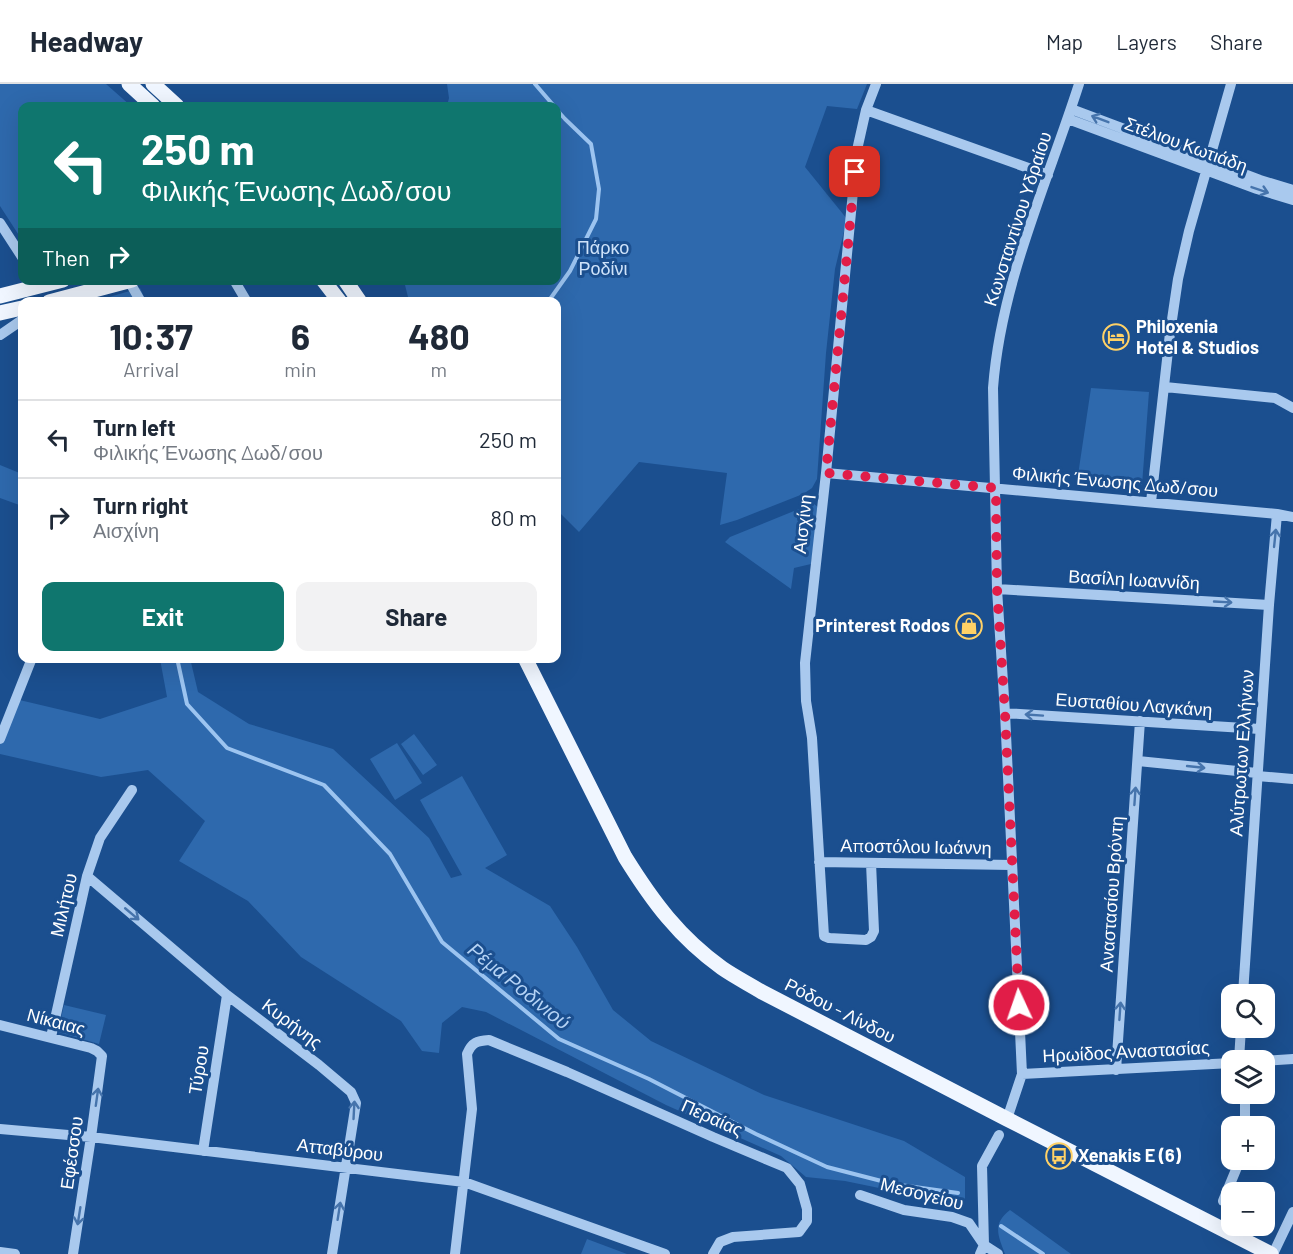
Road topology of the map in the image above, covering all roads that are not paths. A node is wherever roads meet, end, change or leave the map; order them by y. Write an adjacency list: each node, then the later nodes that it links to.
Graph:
1 (129, 84): 6 (main road)
2 (153, 84): 7 (main road)
3 (876, 84): 8 (street, Αισχίνη)
4 (1079, 84): 9 (street, Κωνσταντίνου Υδραίου)
5 (1231, 84): 10 (street)
6 (149, 102)
7 (173, 102)
8 (866, 110): 11 (street); 29 (street, Αισχίνη)
9 (1070, 114): 10 (street, Στέλιου Κωτιάδη); 11 (street, Κωνσταντίνου Υδραίου)
10 (1209, 166): 12 (street, Στέλιου Κωτιάδη); 13 (street, Στέλιου Κωτιάδη, one-way to 13); 27 (street)
11 (1048, 175): 30 (street, Κωνσταντίνου Υδραίου)
12 (1293, 190)
13 (1293, 200)
14 (0, 223): 15 (street)
15 (18, 251)
16 (35, 285): 19 (main road); 20 (street)
17 (115, 285): 21 (main road)
18 (327, 285): 22 (main road)
19 (0, 296)
20 (46, 297)
21 (65, 297)
22 (336, 297)
23 (18, 309): 24 (main road)
24 (0, 313)
25 (18, 323): 26 (street)
26 (0, 335)
27 (1165, 387): 28 (street); 31 (street)
28 (1293, 408)
29 (826, 473): 30 (street, Φιλικής Ένωσης Δωδ/σου); 46 (street, Αισχίνη)
30 (996, 488): 31 (street, Φιλικής Ένωσης Δωδ/σου); 34 (street, Κωνσταντίνου Υδραίου)
31 (1151, 502): 32 (street, Φιλικής Ένωσης Δωδ/σου)
32 (1277, 514): 33 (street, Φιλικής Ένωσης Δωδ/σου); 35 (street, Αλύτρωτων Ελλήνων, one-way to 32)
33 (1293, 517)
34 (997, 589): 35 (street, Βασίλη Ιωαννίδη, one-way to 35); 38 (street, Κωνσταντίνου Υδραίου)
35 (1269, 605): 40 (street, Αλύτρωτων Ελλήνων)
36 (30, 663): 41 (street)
37 (528, 663): 60 (main road, Ρόδου - Λίνδου)
38 (1005, 713): 39 (street, Ευσταθίου Λαγκάνη, one-way to 38); 48 (street, Κωνσταντίνου Υδραίου)
39 (1140, 721): 40 (street, Ευσταθίου Λαγκάνη); 42 (street, Αναστασίου Βρόντη)
40 (1260, 729): 43 (street, Αλύτρωτων Ελλήνων)
41 (0, 739)
42 (1138, 761): 43 (street, one-way to 43); 58 (street, Αναστασίου Βρόντη, one-way to 42)
43 (1257, 775): 44 (street); 50 (street, Αλύτρωτων Ελλήνων)
44 (1293, 779)
45 (132, 790): 49 (street, Μιλήτου)
46 (819, 862): 47 (street, Αποστόλου Ιωάννη); 47 (street, Αισχίνη)
47 (872, 863): 48 (street, Αποστόλου Ιωάννη)
48 (1012, 865): 59 (street, Κωνσταντίνου Υδραίου)
49 (87, 876): 51 (street, Κυρήνης, one-way to 51); 53 (street, Μιλήτου)
50 (1244, 984)
51 (227, 995): 64 (street, Τύρου); 65 (street, Κυρήνης, one-way to 51)
52 (0, 1024): 53 (street, Νίκαιας)
53 (51, 1038): 54 (street, Νίκαιας)
54 (102, 1056): 63 (street, Εφέσσου, one-way to 54)
55 (1293, 1059): 56 (street)
56 (1275, 1060)
57 (1221, 1064): 58 (street, Ηρωίδος Αναστασίας)
58 (1116, 1070): 59 (street, Ηρωίδος Αναστασίας)
59 (1022, 1074): 60 (street, Κωνσταντίνου Υδραίου)
60 (1007, 1119): 78 (main road, Ρόδου - Λίνδου)
61 (0, 1129): 63 (street, Ατταβύρου)
62 (999, 1135): 69 (street)
63 (91, 1137): 64 (street, Ατταβύρου); 72 (street, Εφέσσου, one-way to 72)
64 (203, 1151): 65 (street, Ατταβύρου)
65 (346, 1168): 66 (street, Ατταβύρου); 73 (street, Κυρήνης, one-way to 65)
66 (464, 1182): 74 (street); 75 (street, Ατταβύρου); 76 (street, Περαίας)
67 (860, 1195): 69 (street, Μεσογείου)
68 (1293, 1212): 78 (street)
69 (982, 1250): 77 (street, Μεσογείου)
70 (0, 1251): 71 (street)
71 (15, 1254)
72 (73, 1254)
73 (332, 1254)
74 (455, 1254)
75 (665, 1254)
76 (712, 1254)
77 (998, 1254)
78 (1272, 1254)

